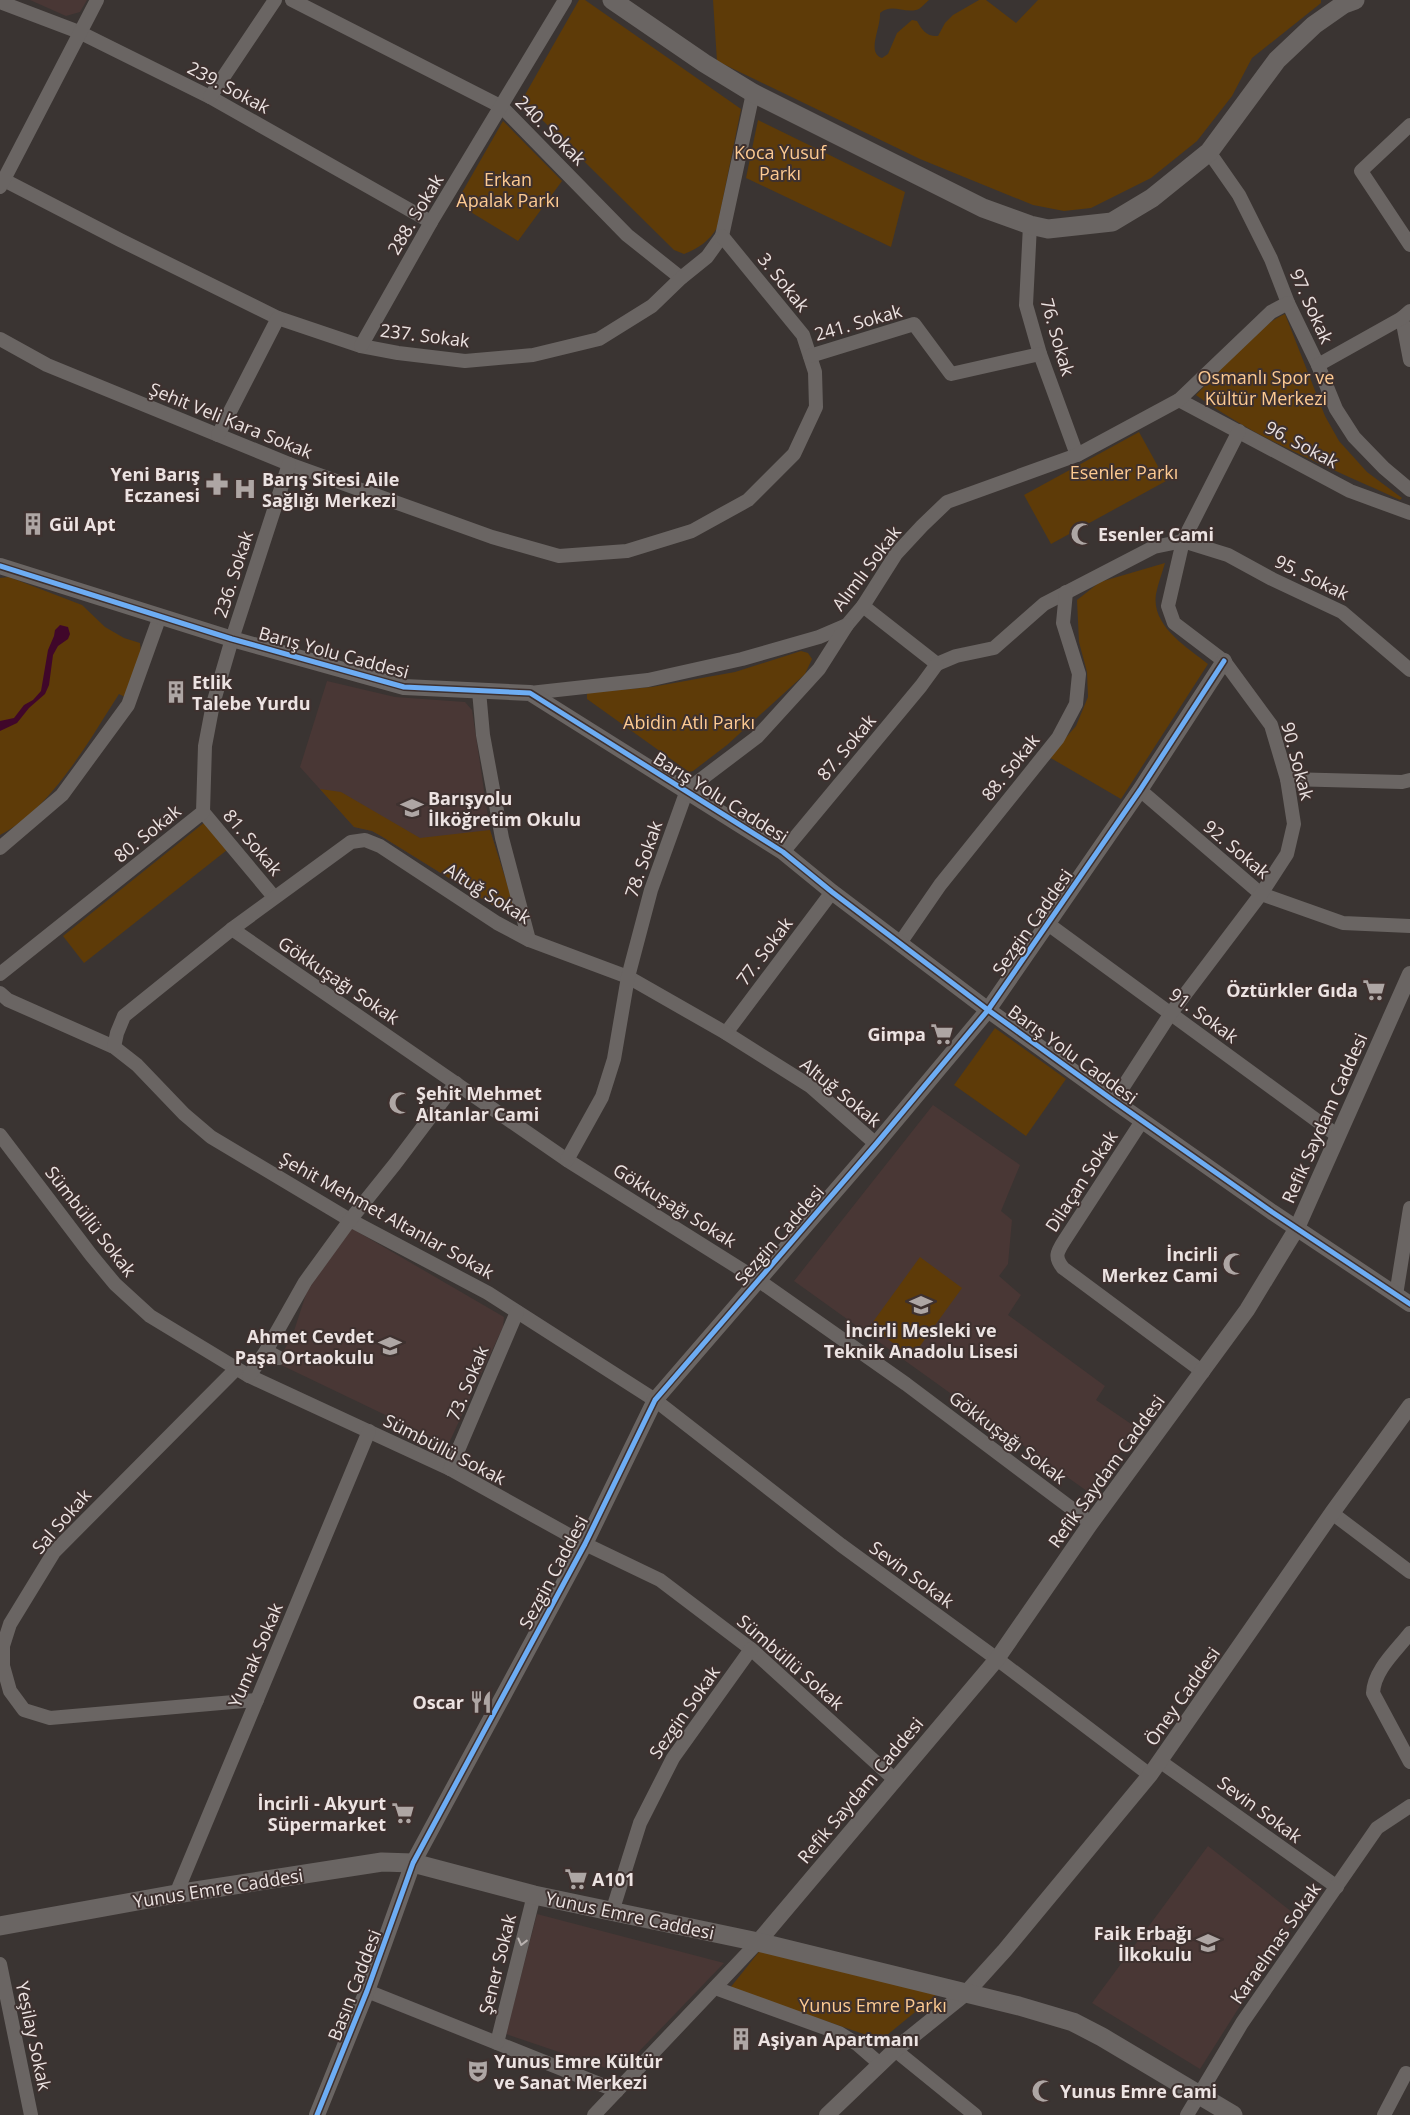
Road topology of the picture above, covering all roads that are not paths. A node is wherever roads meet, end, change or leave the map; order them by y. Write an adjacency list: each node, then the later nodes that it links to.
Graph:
1 (97, 0): 8 (street)
2 (275, 0): 10 (street)
3 (292, 0): 11 (street, 240. Sokak)
4 (566, 0): 11 (street, 288. Sokak)
5 (612, 0): 9 (main road)
6 (1348, 1): 13 (main road)
7 (0, 2): 8 (street, 239. Sokak)
8 (79, 32): 10 (street, 239. Sokak); 14 (street)
9 (753, 93): 16 (main road); 17 (street, 237. Sokak)
10 (210, 97): 15 (street, 239. Sokak)
11 (502, 107): 15 (street, 288. Sokak); 19 (street, 240. Sokak)
12 (1410, 125): 18 (street)
13 (1208, 152): 16 (main road); 20 (street, 97. Sokak)
14 (2, 184): 22 (street, 237. Sokak)
15 (431, 222): 24 (street, 288. Sokak)
16 (1030, 225): 25 (street, 76. Sokak)
17 (722, 236): 19 (street, 237. Sokak); 26 (street, 3. Sokak)
18 (1410, 245)
19 (681, 278): 24 (street, 237. Sokak)
20 (1288, 303): 28 (street, 97. Sokak); 29 (street, Alımlı Sokak)
21 (1406, 315): 27 (street); 28 (street)
22 (278, 318): 24 (street, 237. Sokak); 31 (street)
23 (0, 339): 31 (street, Şehit Veli Kara Sokak)
24 (361, 346)
25 (1040, 354): 26 (street, 241. Sokak); 32 (street, 76. Sokak)
26 (810, 356): 33 (street, Şehit Veli Kara Sokak)
27 (1410, 360)
28 (1318, 365): 34 (street, 97. Sokak)
29 (1179, 400): 30 (street, 96. Sokak); 32 (street, Alımlı Sokak)
30 (1239, 431): 35 (street, 96. Sokak); 36 (street, 90. Sokak)
31 (218, 435): 33 (street, Şehit Veli Kara Sokak)
32 (1077, 455): 39 (street, Alımlı Sokak)
33 (289, 464): 42 (street, 236. Sokak)
34 (1410, 490)
35 (1410, 513)
36 (1183, 541): 38 (street); 43 (street, 90. Sokak); 45 (street, 95. Sokak)
37 (0, 566): 40 (street, Barış Yolu Caddesi)
38 (1066, 592): 44 (street); 62 (street, 88. Sokak)
39 (863, 606): 41 (street, Alımlı Sokak); 44 (street)
40 (160, 616): 42 (street, Barış Yolu Caddesi); 53 (street)
41 (847, 625): 47 (street, Alımlı Sokak); 50 (street)
42 (232, 639): 46 (street, Barış Yolu Caddesi); 52 (street, 80. Sokak)
43 (1224, 661): 48 (street, 90. Sokak); 51 (street, Sezgin Caddesi)
44 (937, 664): 54 (street, 87. Sokak)
45 (1410, 670)
46 (479, 690): 47 (street, Barış Yolu Caddesi); 61 (street)
47 (530, 693): 50 (street, Barış Yolu Caddesi)
48 (1287, 779): 49 (street); 56 (street, 90. Sokak)
49 (1410, 780)
50 (687, 790): 54 (street, Barış Yolu Caddesi); 65 (street, 78. Sokak)
51 (1140, 790): 56 (street, 92. Sokak); 58 (street, Sezgin Caddesi)
52 (203, 812): 57 (street, 81. Sokak); 63 (street, 80. Sokak)
53 (0, 848)
54 (783, 852): 55 (street, Barış Yolu Caddesi)
55 (832, 892): 62 (street, Barış Yolu Caddesi); 70 (street, 77. Sokak)
56 (1261, 894): 59 (street, 92. Sokak); 69 (street, 90. Sokak)
57 (274, 897): 60 (street, Altuğ Sokak); 61 (street, Altuğ Sokak)
58 (1048, 924): 68 (street, Sezgin Caddesi); 69 (street, 91. Sokak)
59 (1410, 926)
60 (232, 929): 71 (street, Altuğ Sokak); 72 (street, Gökkuşağı Sokak)
61 (528, 940): 65 (street, Altuğ Sokak)
62 (900, 943): 68 (street, Barış Yolu Caddesi)
63 (0, 974)
64 (1410, 974): 66 (street, Refik Saydam Caddesi)
65 (628, 977): 70 (street, Altuğ Sokak); 78 (street, 78. Sokak)
66 (1406, 990): 76 (street, Refik Saydam Caddesi)
67 (0, 993): 71 (street)
68 (988, 1010): 73 (street, Barış Yolu Caddesi); 77 (street, Sezgin Caddesi)
69 (1171, 1013): 73 (street, 90. Sokak); 76 (street, 91. Sokak)
70 (726, 1033): 77 (street, Altuğ Sokak)
71 (114, 1046): 80 (street, Şehit Mehmet Altanlar Sokak)
72 (456, 1083): 78 (street, Gökkuşağı Sokak); 80 (street)
73 (1114, 1101): 74 (street, Barış Yolu Caddesi)
74 (1142, 1121): 81 (street, Barış Yolu Caddesi); 88 (street, Dilaçan Sokak)
75 (0, 1135): 87 (street, Sümbüllü Sokak)
76 (1338, 1136): 81 (street, Refik Saydam Caddesi)
77 (876, 1144): 82 (street, Sezgin Caddesi)
78 (567, 1160): 82 (street, Gökkuşağı Sokak)
79 (1410, 1208): 83 (street)
80 (350, 1220): 84 (street, Şehit Mehmet Altanlar Sokak); 85 (street)
81 (1297, 1228): 83 (street, Barış Yolu Caddesi); 88 (street, Refik Saydam Caddesi)
82 (758, 1280): 90 (street, Sezgin Caddesi); 95 (street, Gökkuşağı Sokak)
83 (1403, 1300)
84 (517, 1312): 90 (street, Şehit Mehmet Altanlar Sokak); 93 (street, 73. Sokak)
85 (266, 1351): 86 (street); 89 (street)
86 (279, 1358)
87 (236, 1369): 89 (street, Sümbüllü Sokak); 103 (street, Sal Sokak)
88 (1203, 1372): 95 (street, Refik Saydam Caddesi)
89 (249, 1376): 92 (street, Sümbüllü Sokak)
90 (655, 1400): 96 (street, Sezgin Caddesi); 102 (street, Sevin Sokak)
91 (1410, 1406): 94 (street, Öney Caddesi)
92 (369, 1431): 93 (street, Sümbüllü Sokak); 103 (street, Yumak Sokak)
93 (450, 1469): 96 (street, Sümbüllü Sokak)
94 (1332, 1513): 97 (street); 104 (street, Öney Caddesi)
95 (1091, 1522): 102 (street, Refik Saydam Caddesi)
96 (584, 1544): 100 (street, Sümbüllü Sokak); 109 (street, Sezgin Caddesi)
97 (1410, 1572)
98 (1410, 1634): 101 (street)
99 (1410, 1646): 101 (street)
100 (751, 1649): 107 (street, Sümbüllü Sokak); 113 (street, Sezgin Sokak)
101 (1395, 1653): 105 (street)
102 (997, 1659): 106 (street, Sevin Sokak); 107 (street, Refik Saydam Caddesi)
103 (257, 1700): 111 (street, Yumak Sokak)
104 (1161, 1762): 106 (street, Öney Caddesi); 110 (street, Sevin Sokak)
105 (1410, 1762)
106 (1150, 1775): 119 (street, Öney Caddesi)
107 (894, 1779): 115 (street, Refik Saydam Caddesi)
108 (1410, 1806): 110 (street, Karaelmas Sokak)
109 (413, 1863): 111 (main road, Yunus Emre Caddesi); 112 (main road, Yunus Emre Caddesi); 118 (street, Basın Caddesi)
110 (1337, 1888): 125 (street, Karaelmas Sokak)
111 (176, 1894): 114 (main road, Yunus Emre Caddesi)
112 (534, 1895): 113 (main road, Yunus Emre Caddesi); 120 (street, Şener Sokak, one-way to 120)
113 (612, 1912): 115 (main road, Yunus Emre Caddesi)
114 (0, 1926)
115 (758, 1942): 117 (street); 119 (main road, Yunus Emre Caddesi)
116 (0, 1964): 126 (street, Yeşilay Sokak)
117 (715, 1988): 122 (street); 124 (street)
118 (367, 1991): 120 (street, Şener Sokak); 127 (street, Basın Caddesi)
119 (967, 1992): 121 (street); 125 (main road, Yunus Emre Caddesi)
120 (497, 2043): 124 (street, Şener Sokak)
121 (894, 2050): 122 (street); 130 (street)
122 (880, 2064): 129 (street)
123 (1406, 2073): 133 (street)
124 (616, 2091): 128 (street)
125 (1200, 2095): 131 (street, Karaelmas Sokak); 132 (main road, Yunus Emre Caddesi)
126 (31, 2115)
127 (317, 2115)
128 (594, 2115)
129 (827, 2115)
130 (975, 2115)
131 (1187, 2115)
132 (1232, 2115)
133 (1384, 2115)

